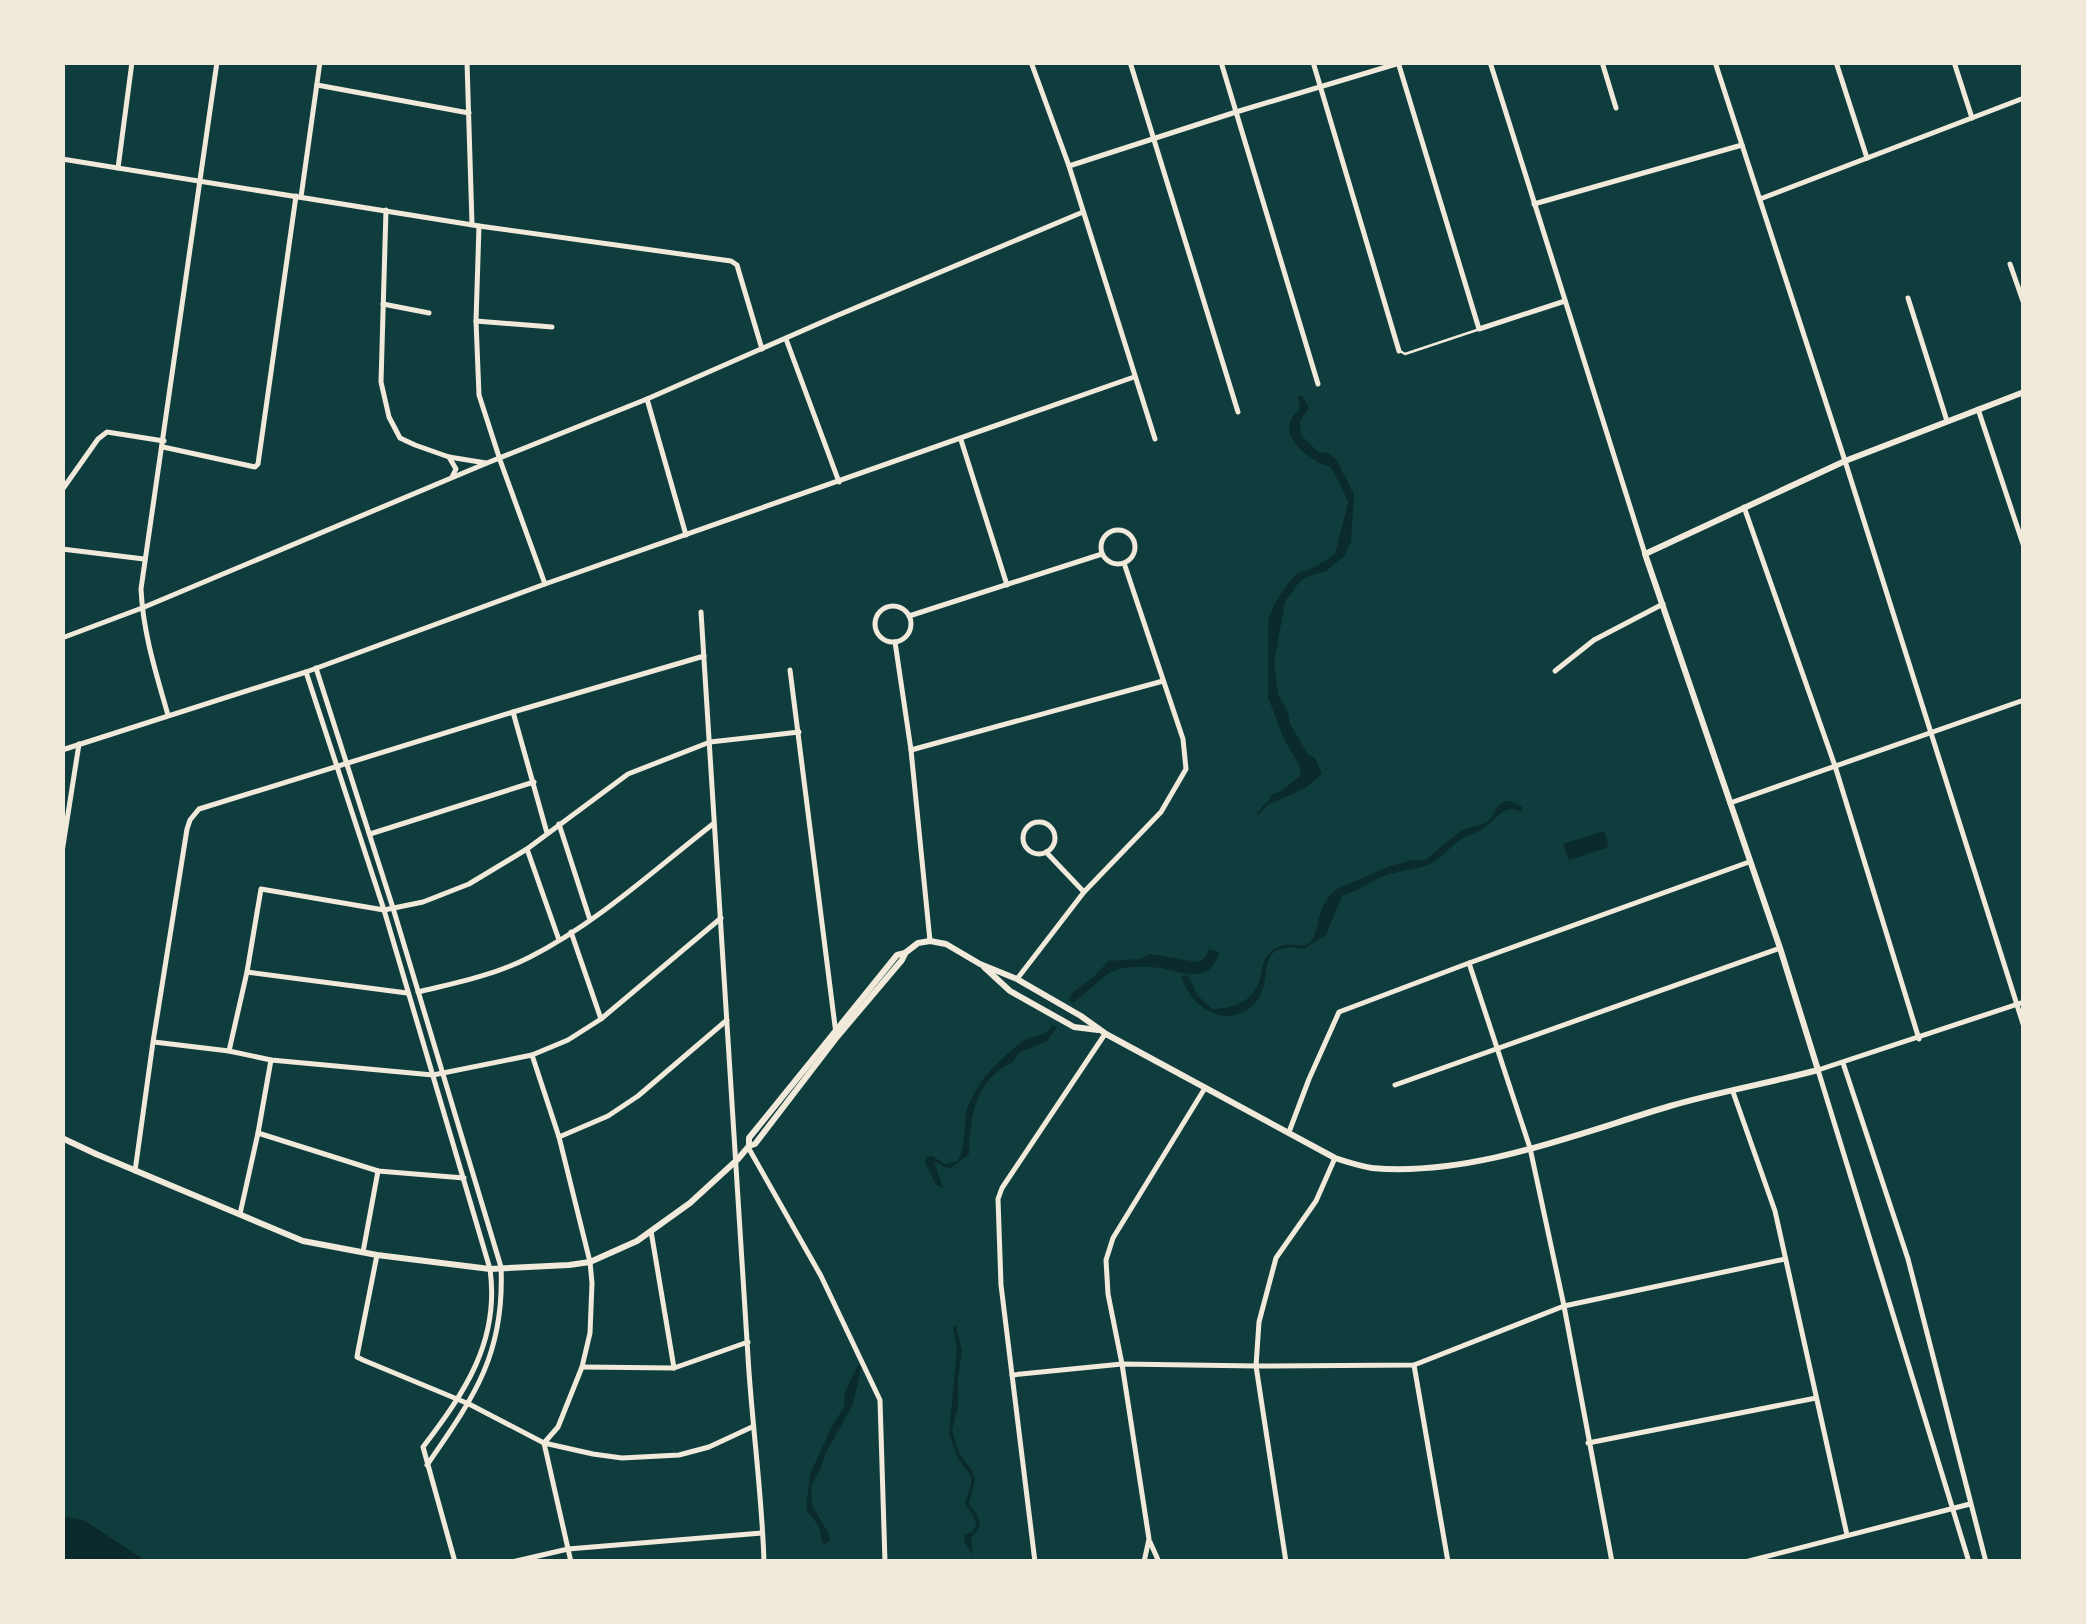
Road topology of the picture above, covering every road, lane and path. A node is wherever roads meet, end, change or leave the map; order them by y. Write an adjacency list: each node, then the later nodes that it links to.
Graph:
1 (132, 62): 27 (street)
2 (217, 62): 28 (street)
3 (320, 62): 15 (street)
4 (467, 62): 20 (street)
5 (1031, 62): 26 (street)
6 (1130, 62): 22 (street)
7 (1221, 62): 19 (street)
8 (1313, 62): 16 (street)
9 (1490, 62): 31 (street)
10 (1602, 62): 18 (street)
11 (1715, 62): 23 (street)
12 (1836, 62): 24 (street)
13 (1954, 62): 21 (street)
14 (1400, 63): 16 (street); 43 (street)
15 (317, 85): 20 (street); 29 (street)
16 (1320, 86): 19 (street); 46 (street)
17 (2024, 98): 21 (street)
18 (1616, 108)
19 (1236, 112): 22 (street); 48 (street)
20 (469, 113): 34 (street)
21 (1972, 118): 24 (street)
22 (1154, 139): 26 (street); 52 (street)
23 (1742, 144): 30 (street); 31 (street)
24 (1867, 158): 30 (street)
25 (63, 160): 27 (street)
26 (1069, 166): 33 (street)
27 (118, 168): 28 (street)
28 (200, 182): 29 (street); 56 (street)
29 (298, 196): 32 (street); 56 (street)
30 (1760, 199): 59 (street)
31 (1534, 204): 37 (street)
32 (386, 210): 34 (street); 38 (street)
33 (1083, 212): 44 (street); 47 (street)
34 (476, 225): 41 (street); 45 (street)
35 (2010, 264): 39 (street)
36 (1908, 298): 53 (street)
37 (1566, 301): 43 (street); 69 (street)
38 (384, 304): 40 (street); 57 (street)
39 (2024, 304)
40 (429, 313)
41 (476, 321): 42 (street); 58 (street)
42 (552, 327)
43 (1478, 329): 46 (lane)
44 (786, 338): 45 (street); 62 (street)
45 (762, 349): 50 (street)
46 (1399, 350)
47 (1134, 377): 54 (street); 55 (street)
48 (1318, 384)
49 (2024, 392): 51 (street)
50 (647, 400): 58 (street); 65 (street)
51 (1978, 410): 53 (street); 66 (street)
52 (1238, 412)
53 (1947, 421): 59 (street)
54 (1155, 438)
55 (960, 440): 62 (street); 73 (street)
56 (163, 444): 63 (street); 70 (street)
57 (449, 457): 60 (street); 61 (street)
58 (500, 460): 60 (street); 72 (street)
59 (1845, 461): 64 (street); 90 (street)
60 (487, 463): 61 (street)
61 (450, 479): 75 (street)
62 (839, 482): 65 (street)
63 (62, 490)
64 (1744, 507): 69 (street); 96 (street)
65 (686, 535): 72 (street)
66 (2024, 546)
67 (62, 548): 70 (street)
68 (1102, 554): 71 (street); 71 (street); 73 (street)
69 (1644, 554): 74 (street)
70 (144, 559): 75 (street)
71 (1124, 563): 85 (street)
72 (545, 584): 81 (street)
73 (1007, 585): 77 (street)
74 (1662, 604): 83 (street); 99 (street)
75 (142, 608): 78 (street); 88 (street)
76 (701, 612): 80 (street)
77 (909, 616): 79 (street); 79 (street)
78 (62, 638)
79 (895, 642): 94 (street)
80 (704, 656): 87 (street); 91 (street)
81 (316, 668): 84 (street); 95 (street)
82 (790, 670): 89 (street)
83 (1555, 671)
84 (306, 672): 88 (street); 97 (street)
85 (1163, 681): 94 (street); 109 (street)
86 (2024, 700): 90 (street)
87 (514, 712): 95 (street); 98 (street)
88 (168, 714): 92 (street)
89 (799, 732): 91 (street); 129 (street)
90 (1931, 732): 96 (street); 124 (street)
91 (710, 742): 100 (street); 101 (street)
92 (79, 744): 93 (street); 106 (street)
93 (62, 750)
94 (911, 750): 116 (street)
95 (348, 764): 97 (street); 103 (street)
96 (1836, 766): 99 (street); 130 (street)
97 (338, 767): 104 (street); 131 (street)
98 (534, 782): 102 (street); 103 (street)
99 (1730, 803): 108 (street)
100 (715, 823): 112 (street); 113 (street)
101 (559, 824): 102 (street); 113 (street)
102 (547, 833): 105 (street)
103 (369, 834): 104 (street); 110 (street)
104 (360, 837): 111 (street)
105 (527, 849): 110 (street); 115 (street)
106 (62, 852)
107 (1046, 852): 107 (street); 109 (street)
108 (1750, 862): 117 (street); 118 (street)
109 (1084, 892): 121 (street)
110 (393, 908): 111 (street); 122 (street)
111 (384, 910): 120 (street); 123 (street)
112 (721, 918): 125 (street); 126 (street)
113 (590, 920): 114 (street)
114 (571, 932): 115 (street); 125 (street)
115 (559, 940): 122 (street)
116 (930, 940): 119 (street); 129 (street)
117 (1780, 948): 132 (street); 137 (street)
118 (1469, 963): 132 (street); 144 (street)
119 (980, 964): 121 (street); 128 (street)
120 (247, 972): 123 (street); 133 (street)
121 (1018, 979): 128 (street)
122 (418, 992): 123 (street); 138 (street)
123 (409, 993): 139 (street)
124 (2020, 1003): 127 (street); 130 (street)
125 (601, 1019): 134 (street)
126 (727, 1020): 145 (street); 150 (street)
127 (2024, 1028)
128 (1102, 1032): 141 (street); 170 (street)
129 (836, 1033): 147 (street)
130 (1919, 1038): 136 (street)
131 (153, 1042): 133 (street); 151 (street)
132 (1496, 1049): 140 (street); 148 (street)
133 (229, 1051): 135 (street)
134 (532, 1054): 138 (street); 145 (street)
135 (271, 1060): 139 (street); 143 (street)
136 (1843, 1062): 137 (street); 178 (street)
137 (1818, 1070): 142 (street); 179 (street)
138 (442, 1072): 139 (street); 154 (street)
139 (433, 1075): 153 (street)
140 (1395, 1085)
141 (1205, 1088): 144 (street); 165 (street)
142 (1733, 1092): 148 (street); 159 (street)
143 (258, 1133): 152 (street); 155 (street)
144 (1288, 1133): 149 (street)
145 (560, 1137): 160 (street)
146 (62, 1138): 151 (street)
147 (748, 1147): 150 (street); 189 (street)
148 (1530, 1148): 149 (street); 163 (street)
149 (1335, 1158): 167 (street)
150 (738, 1159): 156 (street); 164 (street)
151 (135, 1171): 155 (street)
152 (378, 1171): 153 (street); 157 (street)
153 (464, 1178): 154 (street); 162 (street)
154 (474, 1178): 161 (street)
155 (240, 1216): 157 (street)
156 (651, 1231): 160 (street); 169 (street)
157 (362, 1252): 158 (street)
158 (377, 1255): 162 (street); 172 (street)
159 (1785, 1258): 163 (street); 171 (street)
160 (590, 1262): 161 (street); 168 (street)
161 (500, 1267): 162 (street); 173 (street)
162 (490, 1269): 172 (street)
163 (1564, 1306): 166 (street); 176 (street)
164 (748, 1342): 169 (street); 174 (street)
165 (1122, 1364): 167 (street); 170 (street); 182 (street)
166 (1414, 1365): 167 (street); 194 (street)
167 (1256, 1366): 193 (street)
168 (582, 1367): 169 (street); 175 (street)
169 (674, 1368)
170 (1012, 1375): 190 (street)
171 (1816, 1398): 176 (street); 181 (street)
172 (459, 1400): 173 (street); 177 (street)
173 (469, 1404): 175 (street); 177 (street)
174 (752, 1428): 175 (street); 180 (street)
175 (544, 1443): 183 (street)
176 (1588, 1443): 195 (street)
177 (427, 1465): 185 (street)
178 (1970, 1504): 179 (street); 198 (street)
179 (1954, 1508): 181 (street); 197 (street)
180 (763, 1533): 183 (street); 188 (street)
181 (1847, 1534): 184 (street)
182 (1149, 1539): 191 (street); 192 (street)
183 (568, 1549): 186 (street); 187 (street)
184 (1754, 1560): 196 (street)
185 (455, 1562)
186 (512, 1562)
187 (571, 1562)
188 (764, 1562)
189 (885, 1562)
190 (1035, 1562)
191 (1144, 1562)
192 (1159, 1562)
193 (1286, 1562)
194 (1448, 1562)
195 (1612, 1562)
196 (1745, 1562)
197 (1969, 1562)
198 (1986, 1562)

